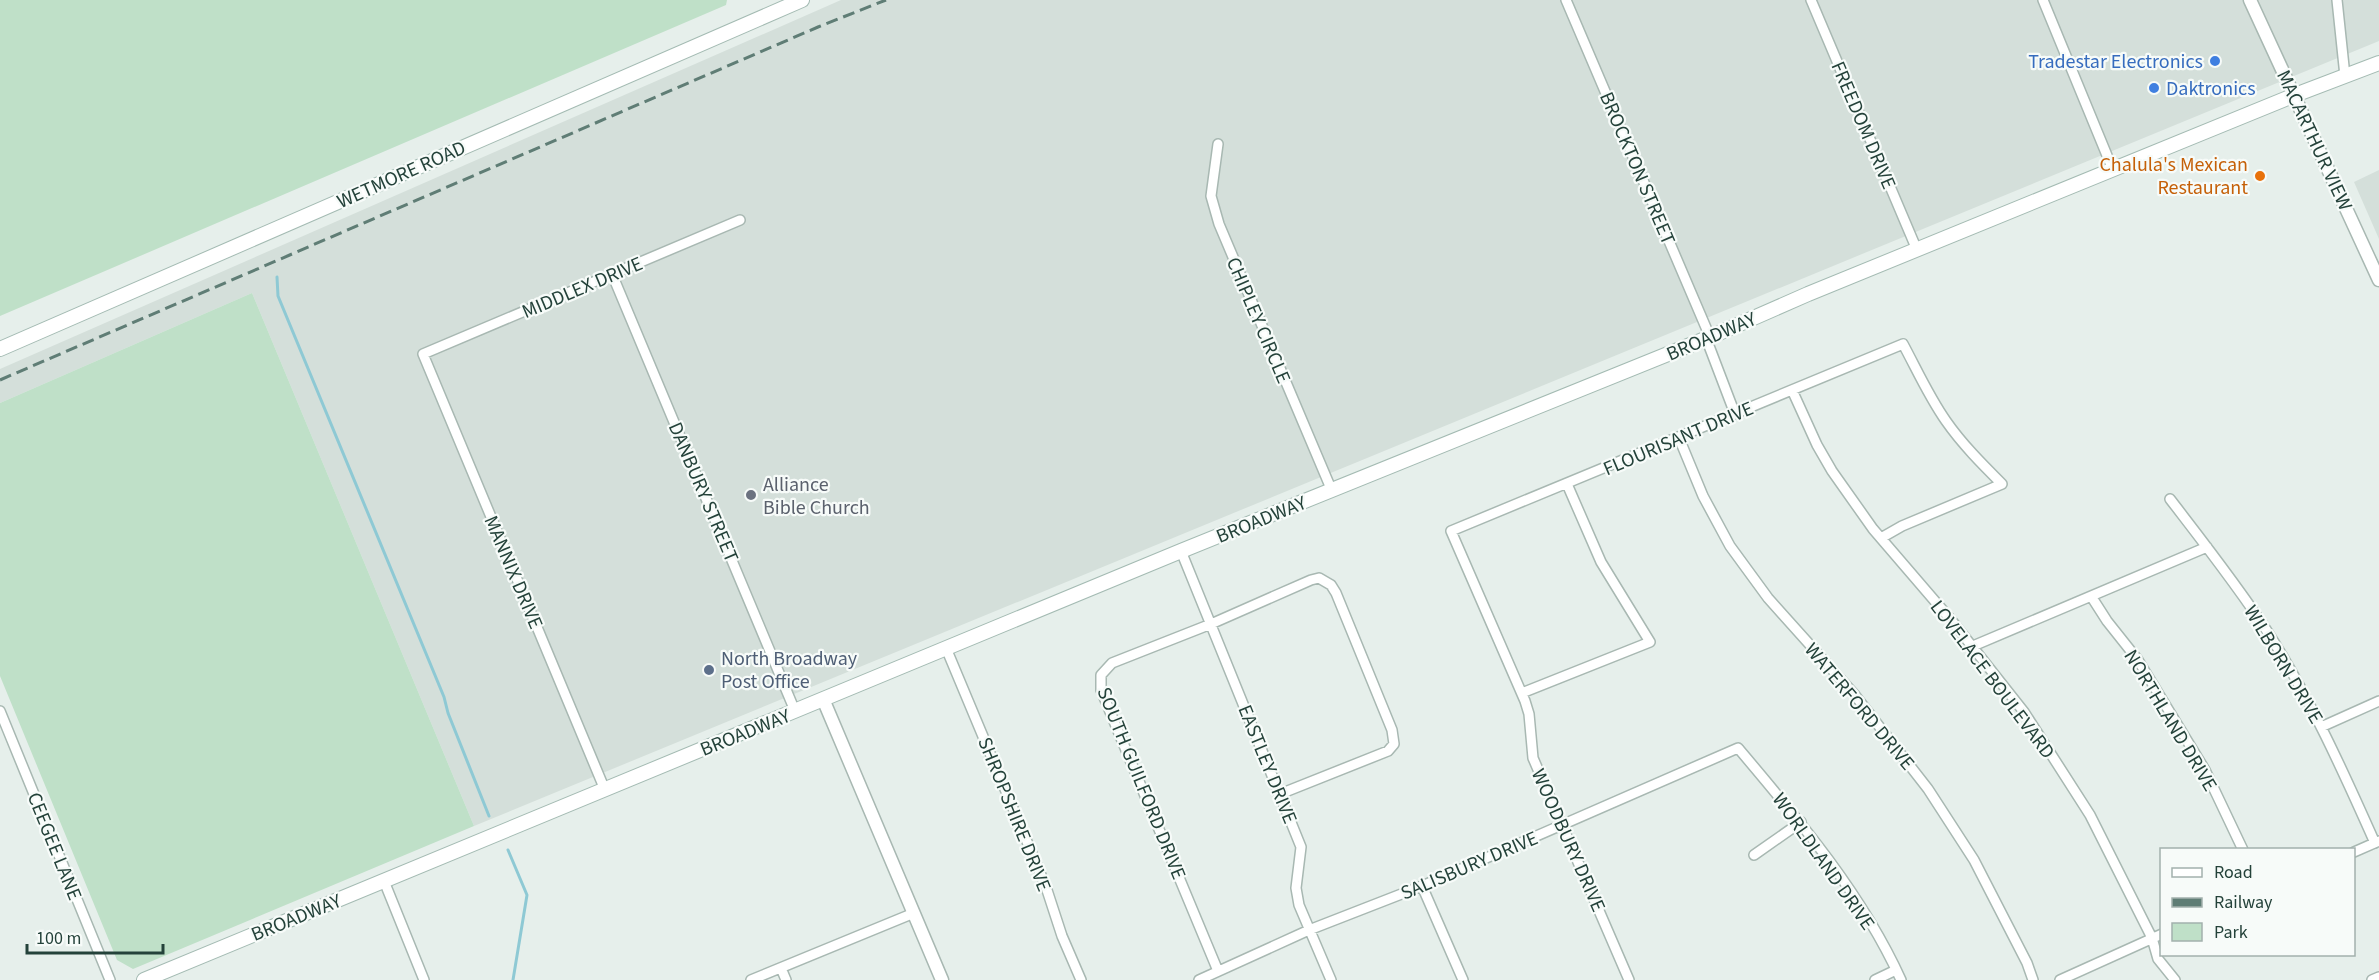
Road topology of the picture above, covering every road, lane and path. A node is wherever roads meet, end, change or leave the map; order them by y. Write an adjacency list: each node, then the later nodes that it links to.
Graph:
1 (802, 0): 17 (main road, WETMORE ROAD)
2 (1566, 0): 16 (street, BROCKTON STREET)
3 (1811, 0): 13 (street, FREEDOM DRIVE)
4 (2043, 0): 11 (street)
5 (2250, 0): 9 (street, MACARTHUR VIEW)
6 (2337, 0): 8 (street)
7 (2379, 63): 8 (main road, BROADWAY)
8 (2345, 76): 9 (main road, BROADWAY)
9 (2295, 95): 11 (main road, BROADWAY); 15 (street, MACARTHUR VIEW)
10 (1218, 144): 23 (street, CHIPLEY CIRCLE)
11 (2113, 170): 13 (main road, BROADWAY)
12 (740, 220): 14 (street, MIDDLEX DRIVE)
13 (1917, 250): 16 (main road, BROADWAY)
14 (612, 274): 18 (street, MIDDLEX DRIVE); 37 (street, DANBURY STREET)
15 (2379, 280)
16 (1708, 338): 20 (street, BROCKTON STREET); 23 (main road, BROADWAY)
17 (0, 349)
18 (423, 354): 40 (street, MANNIX DRIVE)
19 (1792, 390): 20 (street, FLOURISANT DRIVE); 26 (street, LOVELACE BOULEVARD); 26 (street, FLOURISANT DRIVE)
20 (1735, 414): 21 (street, FLOURISANT DRIVE)
21 (1679, 438): 22 (street, FLOURISANT DRIVE); 70 (street, WATERFORD DRIVE)
22 (1567, 484): 25 (street, FLOURISANT DRIVE); 33 (street)
23 (1332, 491): 28 (main road, BROADWAY)
24 (2170, 499): 27 (street, WILBORN DRIVE)
25 (1451, 531): 33 (street, WOODBURY DRIVE)
26 (1881, 538): 31 (street, LOVELACE BOULEVARD)
27 (2207, 547): 29 (street); 38 (street, WILBORN DRIVE)
28 (1181, 551): 30 (street, EASTLEY DRIVE); 32 (main road, BROADWAY)
29 (2091, 596): 31 (street); 45 (street, NORTHLAND DRIVE)
30 (1211, 624): 41 (street, EASTLEY DRIVE); 41 (street); 55 (street, SOUTH GUILFORD DRIVE)
31 (1973, 646): 52 (street, LOVELACE BOULEVARD)
32 (946, 648): 34 (main road, BROADWAY); 63 (street, SHROPSHIRE DRIVE)
33 (1522, 693): 43 (street, WOODBURY DRIVE)
34 (823, 699): 37 (main road, BROADWAY); 50 (street)
35 (2379, 701): 38 (street)
36 (0, 711): 57 (street, CEEGEE LANE)
37 (795, 711): 40 (main road, BROADWAY)
38 (2321, 727): 44 (street, WILBORN DRIVE)
39 (1738, 748): 42 (street, WORLDLAND DRIVE); 43 (street, SALISBURY DRIVE)
40 (605, 790): 48 (main road, BROADWAY)
41 (1280, 794): 51 (street, EASTLEY DRIVE)
42 (1801, 822): 47 (street); 54 (street, WORLDLAND DRIVE)
43 (1562, 825): 49 (street, SALISBURY DRIVE); 67 (street, WOODBURY DRIVE)
44 (2377, 842): 46 (street)
45 (2243, 848)
46 (2355, 852)
47 (1754, 855)
48 (384, 881): 58 (main road, BROADWAY); 59 (street)
49 (1422, 886): 51 (street, SALISBURY DRIVE); 66 (street)
50 (914, 913): 53 (street); 62 (street)
51 (1309, 930): 55 (street, SALISBURY DRIVE); 65 (street, EASTLEY DRIVE)
52 (2157, 936): 71 (street); 72 (street, LOVELACE BOULEVARD)
53 (781, 968): 60 (street); 61 (street)
54 (1896, 970): 68 (street); 69 (street, WORLDLAND DRIVE)
55 (1218, 971): 64 (street, SALISBURY DRIVE)
56 (2379, 977): 73 (street)
57 (110, 980)
58 (144, 980)
59 (424, 980)
60 (751, 980)
61 (786, 980)
62 (942, 980)
63 (1081, 980)
64 (1199, 980)
65 (1331, 980)
66 (1463, 980)
67 (1629, 980)
68 (1875, 980)
69 (1901, 980)
70 (2033, 980)
71 (2060, 980)
72 (2175, 980)
73 (2372, 980)

